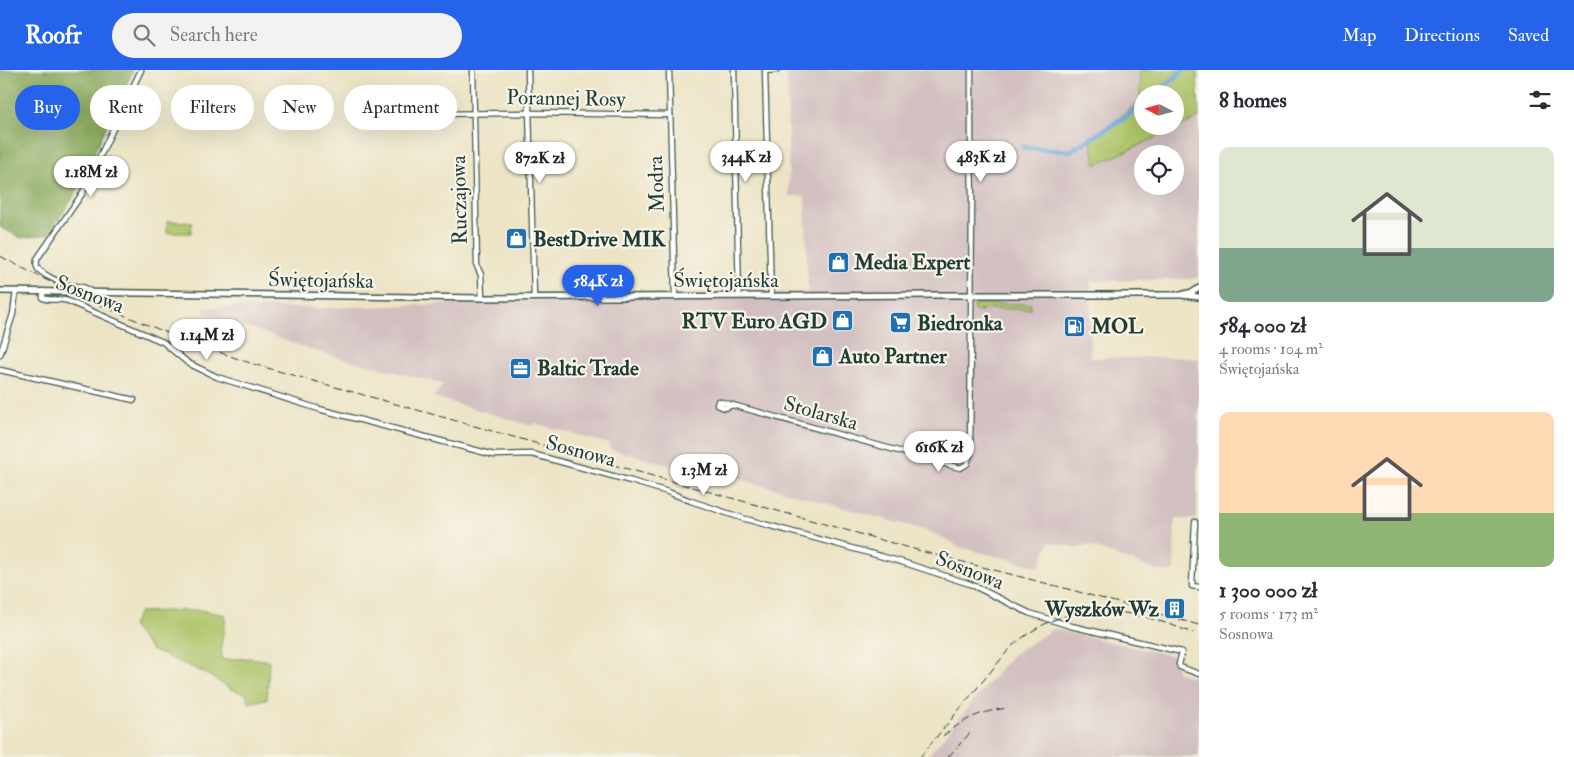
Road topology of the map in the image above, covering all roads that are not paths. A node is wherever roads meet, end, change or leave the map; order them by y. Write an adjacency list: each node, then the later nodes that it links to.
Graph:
1 (140, 70): 16 (street, Świętojańska)
2 (473, 70): 9 (street, Ruczajowa)
3 (528, 70): 10 (street)
4 (669, 70): 11 (street, Modra)
5 (734, 70): 20 (street)
6 (777, 70): 21 (street)
7 (971, 70): 17 (street)
8 (457, 113): 9 (street, Porannej Rosy)
9 (474, 113): 10 (street, Porannej Rosy); 23 (street, Ruczajowa)
10 (528, 113): 11 (street, Porannej Rosy); 24 (street)
11 (670, 115): 19 (street, Modra)
12 (1199, 288): 18 (street, Świętojańska)
13 (0, 291): 14 (street, Świętojańska)
14 (16, 291): 15 (street, Świętojańska); 25 (street)
15 (43, 291): 16 (street, Świętojańska); 31 (street, Sosnowa)
16 (90, 292): 23 (street, Świętojańska)
17 (972, 295): 18 (street, Świętojańska); 21 (street, Świętojańska); 28 (street, Stolarska)
18 (1181, 295): 22 (street, Świętojańska)
19 (675, 296): 20 (street, Świętojańska); 24 (street, Świętojańska)
20 (739, 296): 21 (street, Świętojańska)
21 (771, 296)
22 (1199, 297)
23 (482, 298): 24 (street, Świętojańska)
24 (534, 298)
25 (0, 355)
26 (0, 370): 27 (street)
27 (134, 400)
28 (733, 405)
29 (1195, 522): 30 (street)
30 (1199, 587)
31 (1199, 674)

